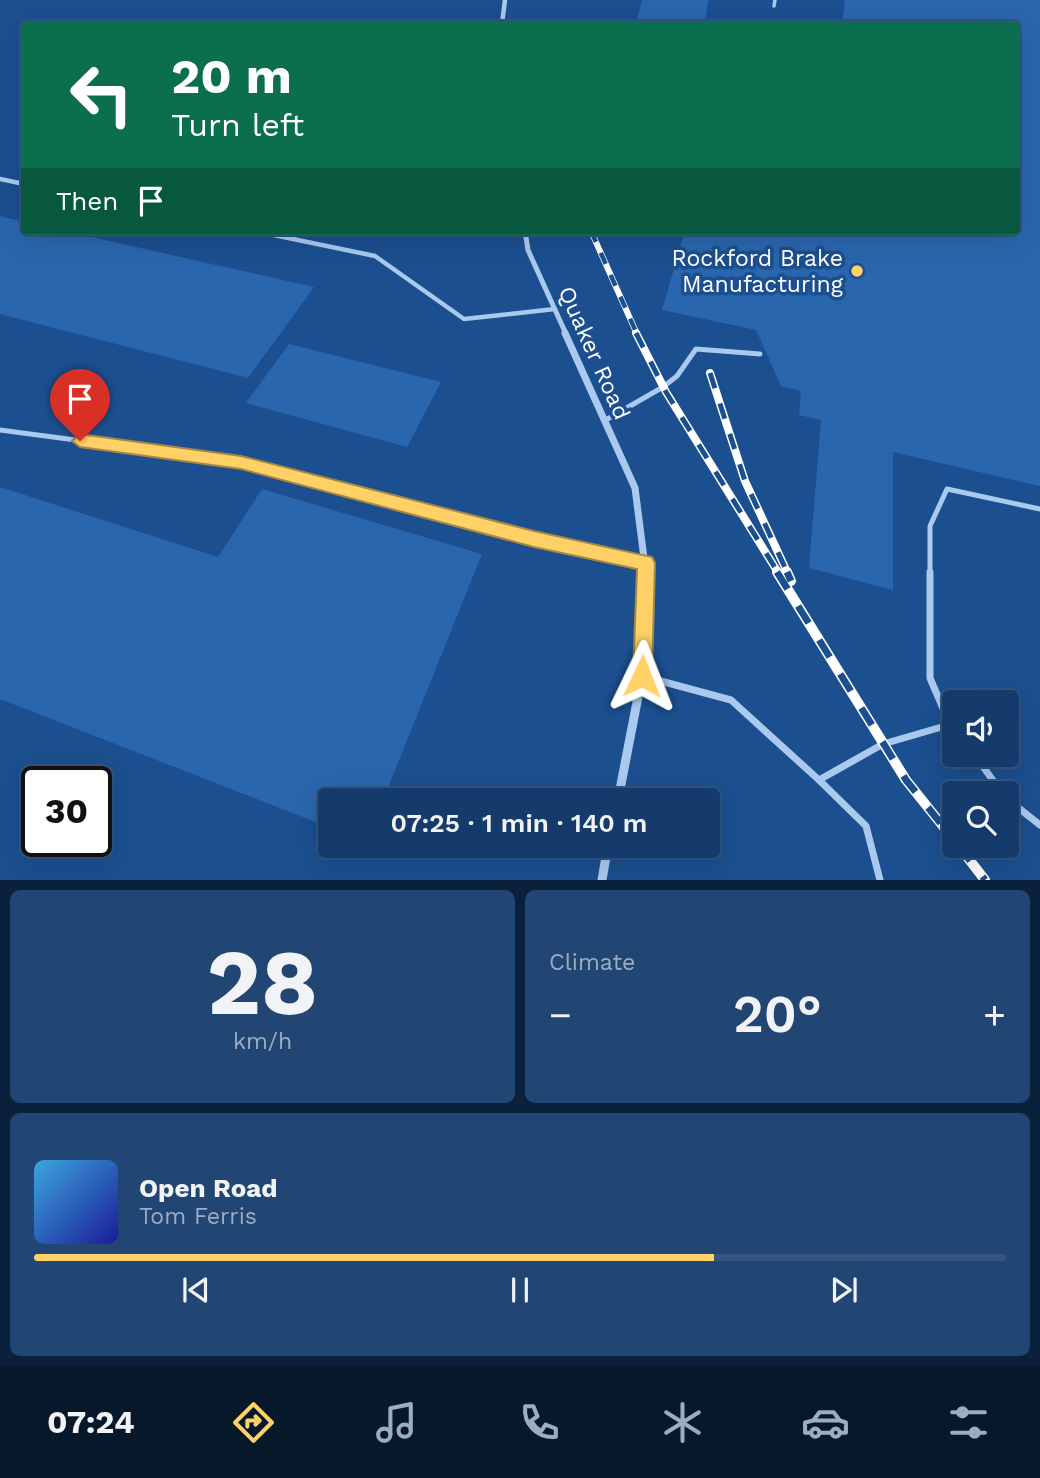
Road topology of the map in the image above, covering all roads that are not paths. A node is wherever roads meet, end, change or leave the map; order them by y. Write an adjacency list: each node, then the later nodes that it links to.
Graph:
1 (505, 0): 4 (street)
2 (775, 0): 3 (lane)
3 (774, 6)
4 (502, 21)
5 (0, 179): 6 (lane)
6 (21, 183)
7 (273, 235): 9 (lane)
8 (526, 235): 9 (street, Quaker Road)
9 (555, 309): 11 (street, Quaker Road)
10 (760, 354): 11 (lane)
11 (604, 421): 14 (street, Quaker Road)
12 (0, 430): 14 (lane)
13 (1040, 509): 16 (lane)
14 (646, 563): 15 (street, Quaker Road)
15 (642, 676): 18 (lane); 19 (street, Quaker Road)
16 (942, 708)
17 (942, 728): 18 (lane)
18 (819, 780): 24 (lane)
19 (620, 788)
20 (1019, 808): 21 (lane)
21 (1040, 825)
22 (606, 858): 23 (street)
23 (602, 880)
24 (880, 880)

